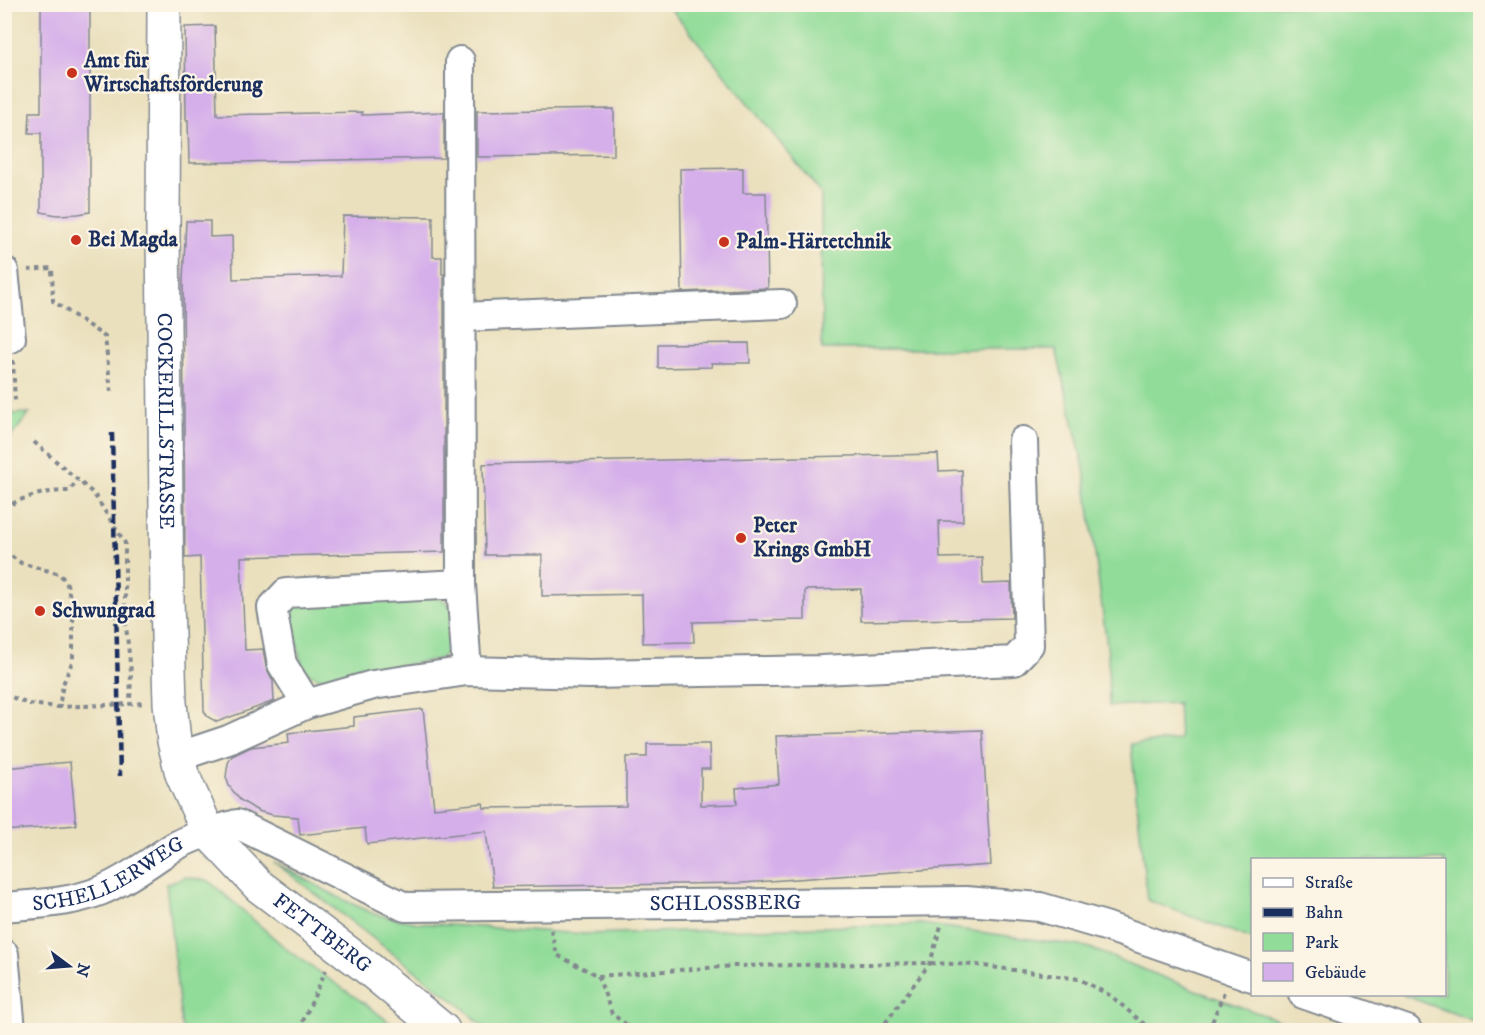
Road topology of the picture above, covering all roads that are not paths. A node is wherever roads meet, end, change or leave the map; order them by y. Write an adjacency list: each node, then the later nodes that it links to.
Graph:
1 (164, 4): 11 (main road, COCKERILLSTRASSE)
2 (460, 61): 5 (street)
3 (4, 272): 6 (street)
4 (782, 304): 5 (street)
5 (460, 317): 8 (street)
6 (12, 349)
7 (1023, 441): 9 (street)
8 (461, 584): 9 (street); 10 (street)
9 (467, 670): 10 (street)
10 (307, 704): 11 (street)
11 (177, 757): 12 (main road, COCKERILLSTRASSE)
12 (208, 832): 13 (street, SCHELLERWEG); 15 (street, SCHLOSSBERG); 18 (main road, FETTBERG)
13 (4, 907)
14 (4, 954): 17 (street)
15 (1243, 974)
16 (1309, 996): 19 (street)
17 (11, 1030)
18 (443, 1030)
19 (1407, 1030)

